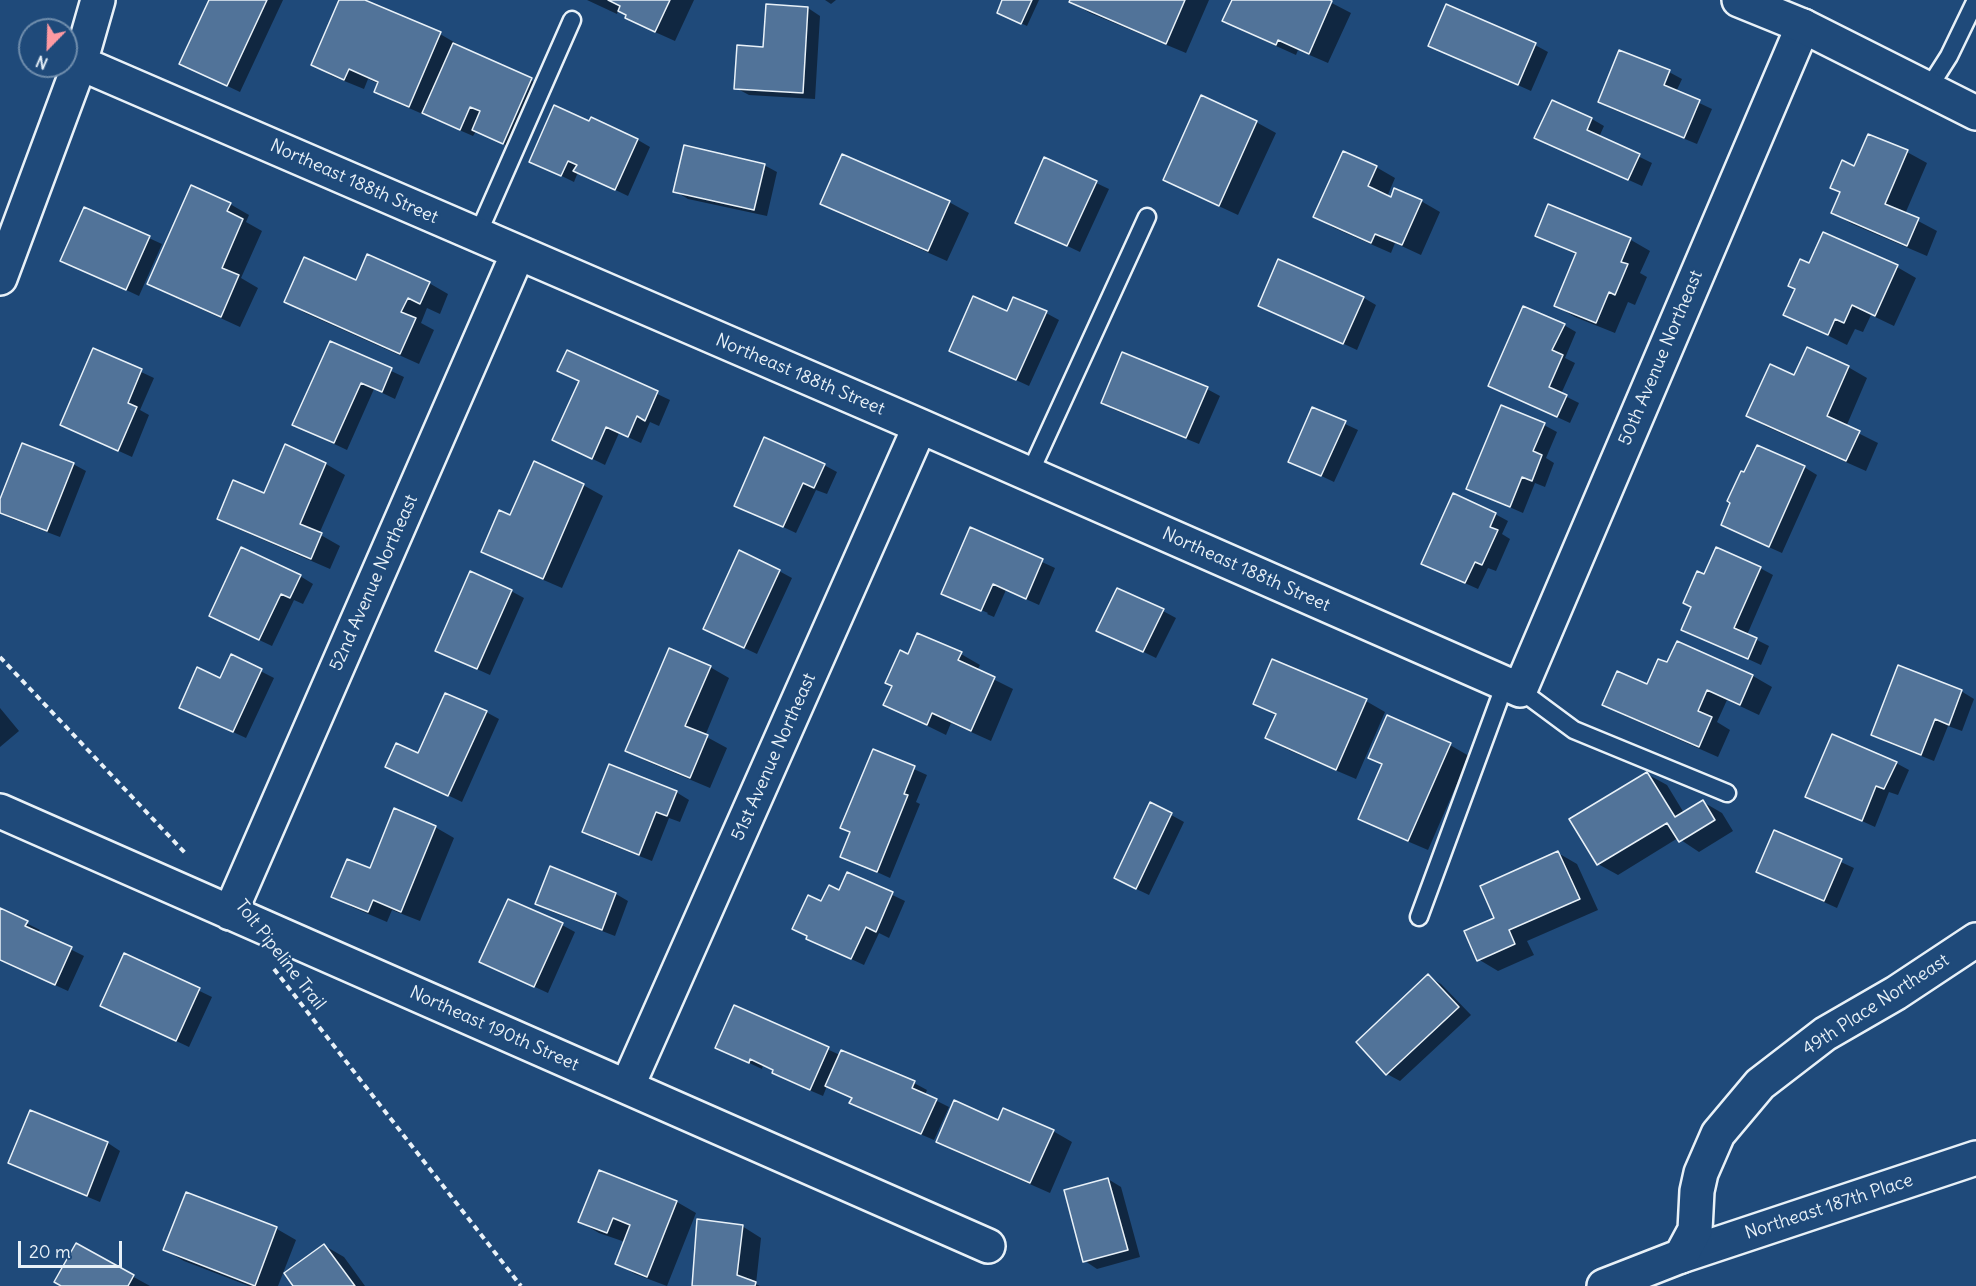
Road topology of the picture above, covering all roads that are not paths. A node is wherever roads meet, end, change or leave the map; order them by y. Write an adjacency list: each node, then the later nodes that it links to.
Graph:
1 (98, 0): 6 (street)
2 (1739, 0): 5 (street)
3 (1976, 0): 7 (lane)
4 (572, 20): 10 (lane)
5 (1803, 26): 7 (street); 15 (street, 50th Avenue Northeast)
6 (80, 63): 10 (street, Northeast 188th Street); 12 (street)
7 (1928, 89): 8 (street)
8 (1976, 113)
9 (1147, 217): 14 (lane)
10 (477, 236): 11 (street, Northeast 188th Street)
11 (518, 253): 13 (street, Northeast 188th Street); 18 (street, 52nd Avenue Northeast)
12 (1, 272)
13 (920, 426): 14 (street, Northeast 188th Street); 21 (street, 51st Avenue Northeast)
14 (1029, 475): 15 (street, Northeast 188th Street)
15 (1513, 687): 16 (lane); 19 (lane)
16 (1727, 793)
17 (0, 811): 18 (street, Northeast 190th Street)
18 (230, 913): 21 (street, Northeast 190th Street)
19 (1419, 917)
20 (1976, 940): 24 (street, 49th Place Northeast)
21 (627, 1087): 23 (street, Northeast 190th Street)
22 (1976, 1158): 24 (street, Northeast 187th Place)
23 (988, 1246)
24 (1681, 1256): 25 (street, Northeast 187th Place)
25 (1604, 1286)

